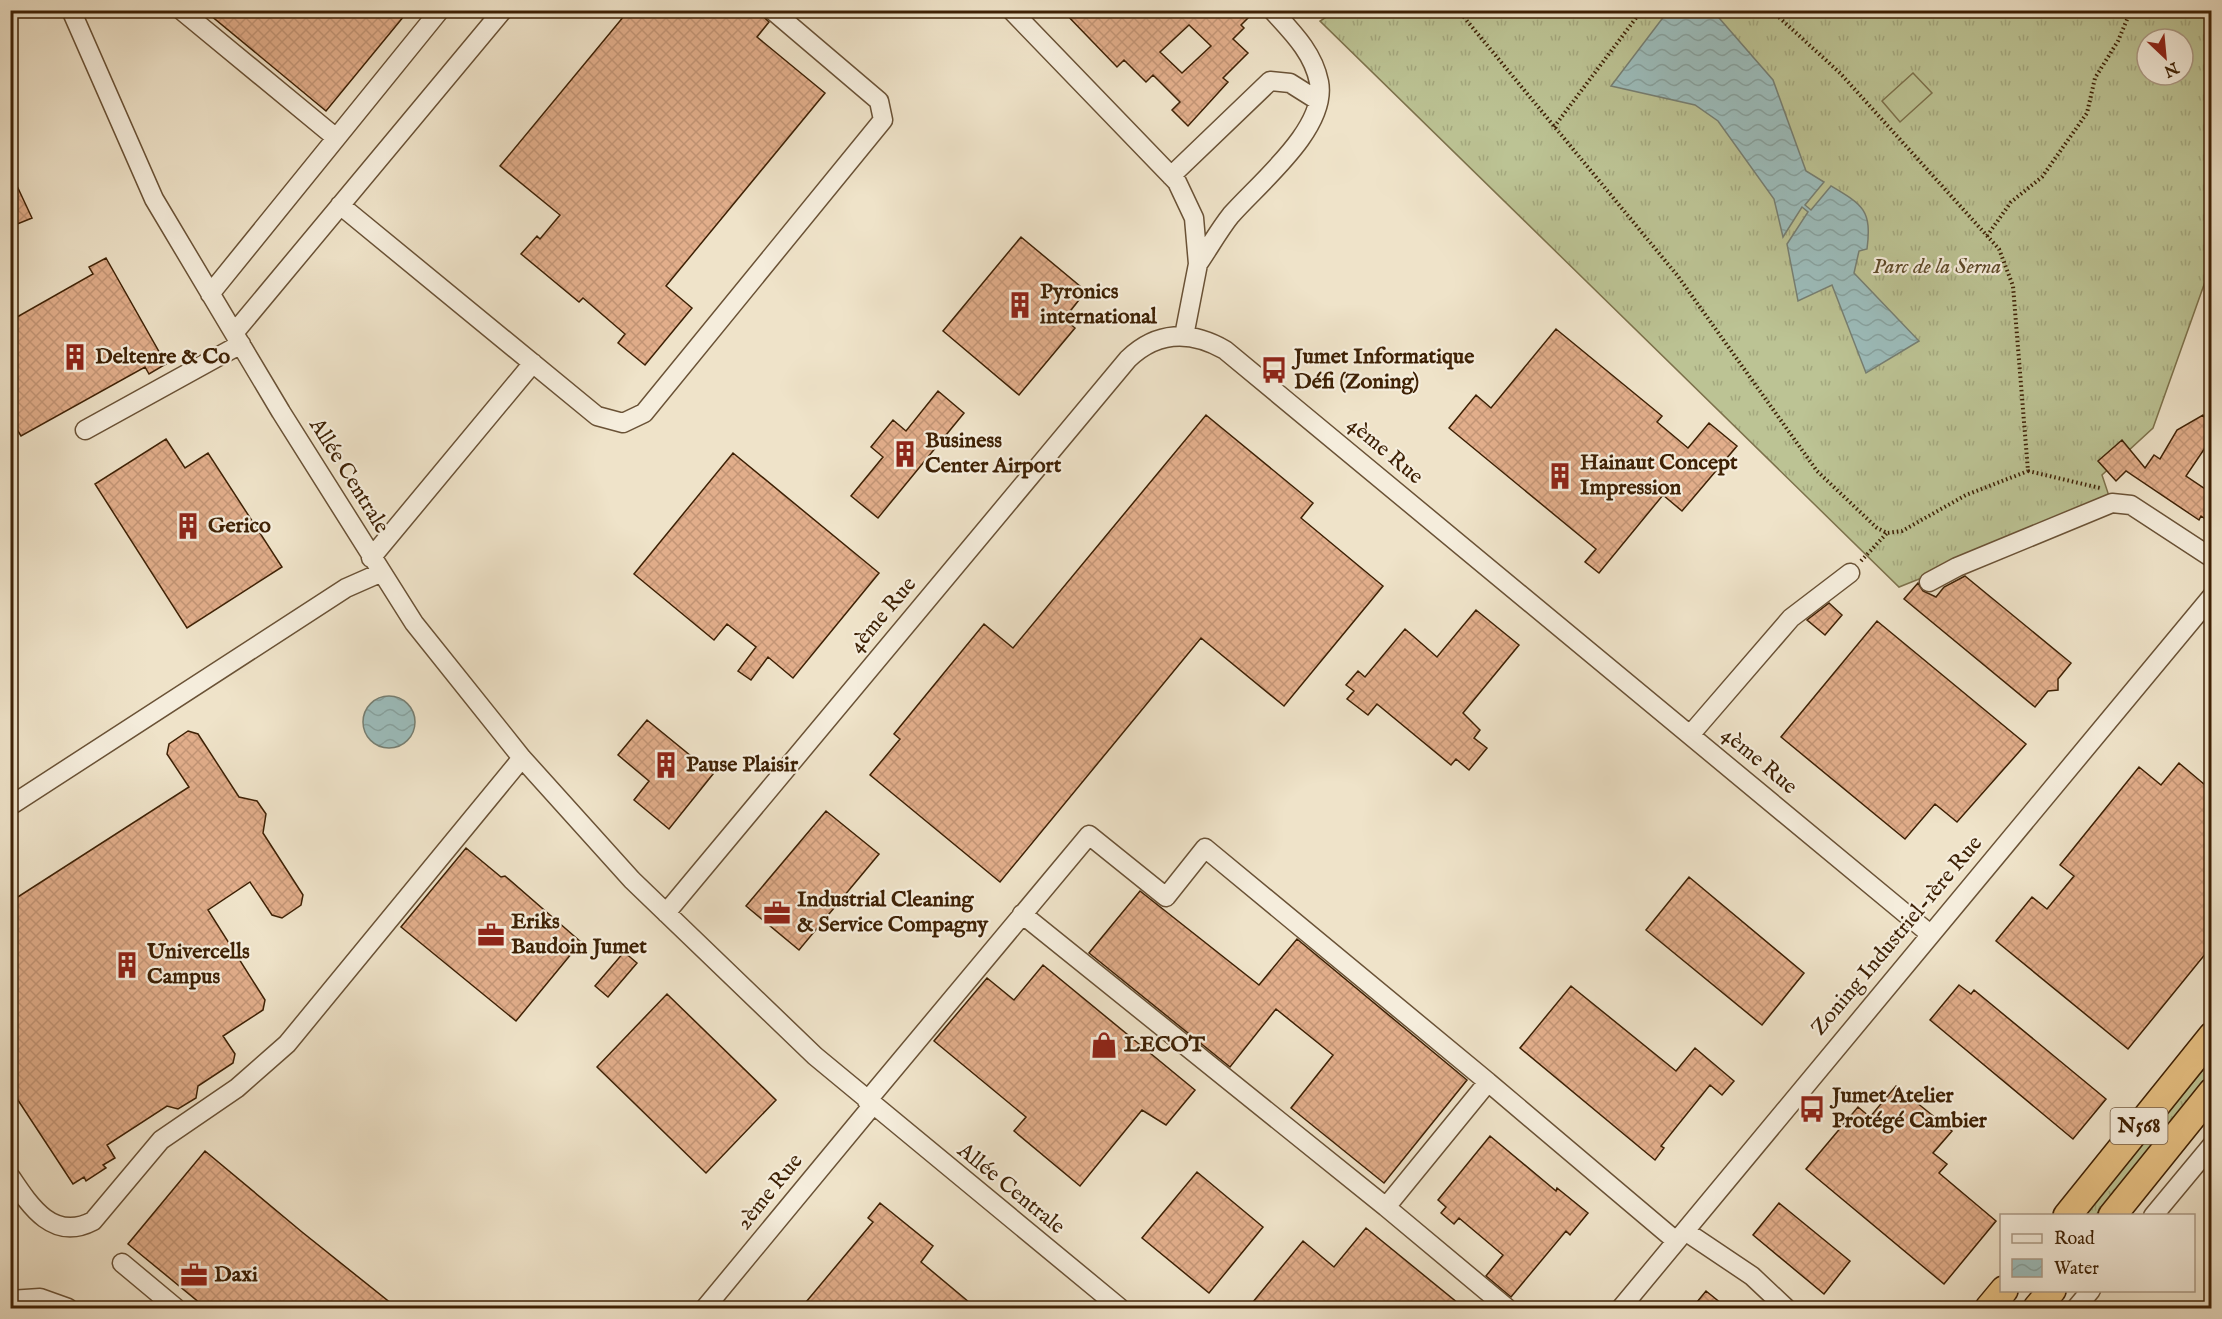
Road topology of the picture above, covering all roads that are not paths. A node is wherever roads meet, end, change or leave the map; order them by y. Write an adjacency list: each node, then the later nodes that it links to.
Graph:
1 (70, 10): 13 (street, Allée Centrale)
2 (182, 10): 9 (street)
3 (440, 10): 9 (street)
4 (502, 10): 11 (street)
5 (772, 10): 16 (street)
6 (1011, 10): 10 (street)
7 (1272, 10): 8 (street)
8 (1317, 100): 10 (street); 12 (street)
9 (335, 137): 13 (street)
10 (1171, 176): 12 (street)
11 (340, 205): 15 (street); 16 (street)
12 (1198, 264): 14 (street)
13 (210, 294): 15 (street, Allée Centrale)
14 (1184, 336): 23 (street, 4ème Rue); 26 (street, 4ème Rue)
15 (237, 339): 17 (street); 19 (street, Allée Centrale)
16 (533, 363): 19 (street)
17 (85, 430)
18 (2211, 558): 21 (street)
19 (375, 565): 24 (street, Allée Centrale); 25 (street)
20 (1850, 573): 23 (street)
21 (1929, 582)
22 (2211, 596): 28 (street, Zoning Industriel-1ère Rue)
23 (1690, 735): 28 (street, 4ème Rue)
24 (522, 758): 26 (street, Allée Centrale); 34 (street)
25 (10, 806)
26 (666, 913): 32 (street, Allée Centrale)
27 (1022, 914): 30 (street, 2ème Rue); 32 (street, 2ème Rue); 35 (street)
28 (1930, 934): 39 (street, Zoning Industriel-1ère Rue)
29 (2211, 1036): 36 (highway, N568)
30 (1488, 1082): 35 (street); 39 (street)
31 (2211, 1092): 37 (highway, N568)
32 (869, 1103): 49 (street, 2ème Rue); 50 (street, Allée Centrale)
33 (2211, 1145): 38 (street)
34 (10, 1176)
35 (1386, 1207): 51 (street)
36 (2068, 1214)
37 (2113, 1214)
38 (2154, 1214)
39 (1681, 1236): 52 (street, Zoning Industriel-1ère Rue); 53 (street)
40 (122, 1263): 41 (street)
41 (150, 1287): 47 (street); 48 (street)
42 (2002, 1292): 54 (highway)
43 (2050, 1292): 55 (highway)
44 (2089, 1292): 56 (street)
45 (10, 1300): 46 (street)
46 (68, 1308)
47 (156, 1308)
48 (176, 1308)
49 (705, 1308)
50 (1120, 1308)
51 (1508, 1308)
52 (1621, 1308)
53 (1786, 1308)
54 (1989, 1308)
55 (2037, 1308)
56 (2076, 1308)

